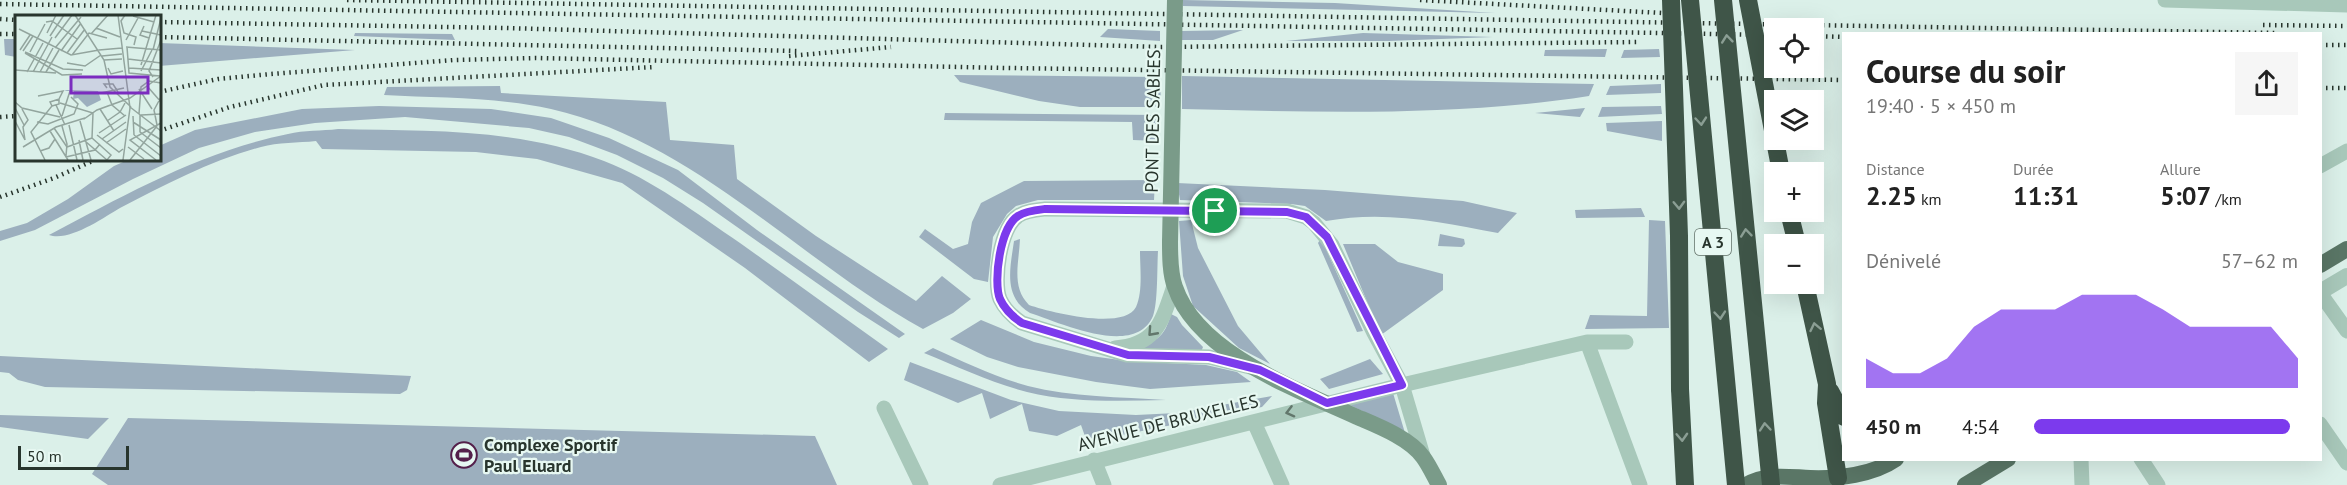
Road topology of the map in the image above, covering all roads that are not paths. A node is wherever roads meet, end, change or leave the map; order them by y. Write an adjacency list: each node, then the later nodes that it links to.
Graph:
1 (1175, 0): 14 (main road, PONT DES SABLES, bridge)
2 (1671, 0): 45 (highway, one-way to 45, bridge)
3 (1690, 0): 46 (highway, A 3, one-way to 46, bridge)
4 (1723, 0): 48 (highway, A 3, one-way to 4, bridge)
5 (1748, 0): 9 (highway, bridge)
6 (2165, 0): 7 (street)
7 (2347, 5)
8 (2347, 151): 10 (street)
9 (1779, 162)
10 (2322, 165)
11 (2347, 249): 12 (main road)
12 (2322, 264)
13 (2347, 276): 15 (street)
14 (1174, 286): 21 (street, one-way to 21); 22 (main road)
15 (2322, 291)
16 (1807, 294): 23 (highway, one-way to 16)
17 (2322, 295): 18 (street)
18 (2347, 331)
19 (1587, 342): 20 (street, AVENUE DE BRUXELLES); 24 (street, AVENUE DE BRUXELLES); 44 (street)
20 (1626, 342)
21 (1106, 349): 22 (street); 24 (street)
22 (1260, 370): 25 (main road)
23 (1826, 377): 27 (highway); 38 (highway)
24 (1402, 385): 25 (street, AVENUE DE BRUXELLES); 30 (street)
25 (1327, 403): 28 (street, AVENUE DE BRUXELLES, one-way to 28); 30 (main road)
26 (884, 408): 39 (street)
27 (1842, 413)
28 (1254, 422): 31 (street, AVENUE DE BRUXELLES); 42 (street)
29 (2322, 427): 36 (street)
30 (1423, 456): 43 (main road)
31 (1094, 460): 40 (street, AVENUE DE BRUXELLES); 41 (street)
32 (1893, 461): 38 (main road)
33 (2005, 461): 49 (main road)
34 (2081, 461): 50 (street)
35 (2142, 461): 51 (street)
36 (2347, 463)
37 (1813, 482): 38 (main road); 47 (main road)
38 (1837, 482)
39 (921, 485)
40 (1000, 485)
41 (1104, 485)
42 (1282, 485)
43 (1438, 485)
44 (1641, 485)
45 (1685, 485)
46 (1736, 485)
47 (1746, 485)
48 (1771, 485)
49 (1965, 485)
50 (2082, 485)
51 (2158, 485)

